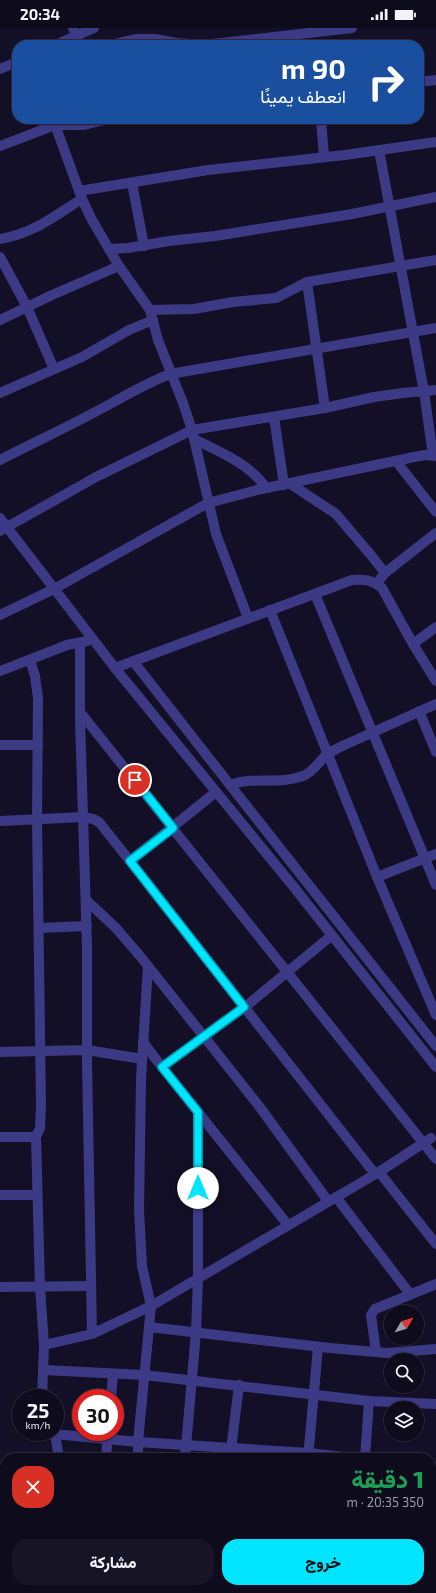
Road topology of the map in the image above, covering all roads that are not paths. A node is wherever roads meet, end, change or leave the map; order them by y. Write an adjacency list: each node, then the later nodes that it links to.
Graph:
1 (94, 28): 4 (street)
2 (352, 28): 3 (street)
3 (327, 29): 7 (street)
4 (76, 36)
5 (132, 40): 6 (street)
6 (160, 40)
7 (260, 40)
8 (12, 64): 9 (street)
9 (0, 69)
10 (436, 80): 11 (street)
11 (424, 81)
12 (50, 124): 18 (street)
13 (55, 124): 22 (street)
14 (74, 124): 15 (street)
15 (88, 124)
16 (321, 124): 20 (street)
17 (436, 142): 19 (street)
18 (0, 146)
19 (378, 150): 20 (street); 24 (street)
20 (324, 157): 21 (street)
21 (132, 183): 22 (street); 26 (street)
22 (80, 195): 25 (street); 27 (street)
23 (436, 196): 24 (street)
24 (389, 206): 26 (street); 30 (street)
25 (0, 239)
26 (144, 246): 27 (street)
27 (109, 249): 31 (street)
28 (0, 257): 33 (street)
29 (436, 260): 30 (street)
30 (400, 265): 32 (street); 38 (street)
31 (119, 266): 33 (street); 34 (street)
32 (307, 282): 34 (street); 39 (street)
33 (27, 307): 35 (street); 40 (street)
34 (150, 310): 36 (street)
35 (0, 320)
36 (153, 320): 40 (street); 41 (street)
37 (436, 328): 38 (street)
38 (413, 332): 39 (street); 43 (street)
39 (316, 348): 41 (street); 45 (street)
40 (54, 368): 44 (street)
41 (170, 374): 47 (street); 49 (street)
42 (436, 390): 43 (street)
43 (424, 392): 45 (street); 48 (street)
44 (0, 393)
45 (325, 408): 46 (street)
46 (274, 417): 47 (street); 51 (street)
47 (193, 435): 52 (street); 53 (street); 56 (street)
48 (434, 456): 50 (street)
49 (0, 460)
50 (396, 461): 51 (street); 54 (street)
51 (287, 484): 52 (street); 58 (street)
52 (266, 488): 53 (street)
53 (208, 503): 60 (street); 64 (street)
54 (436, 512)
55 (0, 518): 56 (street)
56 (3, 529): 60 (street)
57 (436, 533): 58 (street)
58 (385, 573): 59 (street)
59 (376, 583): 61 (street); 68 (street)
60 (54, 589): 63 (street); 66 (street)
61 (315, 594): 62 (street); 77 (street)
62 (270, 610): 64 (street); 81 (street)
63 (0, 615)
64 (248, 618): 70 (street)
65 (436, 627): 68 (street)
66 (93, 639): 67 (street); 71 (street)
67 (80, 643): 69 (street); 76 (street)
68 (413, 644): 73 (street)
69 (30, 660): 72 (street); 79 (street)
70 (133, 661): 71 (street); 82 (street)
71 (115, 668): 83 (street)
72 (0, 671)
73 (436, 682)
74 (436, 704): 75 (street)
75 (419, 711): 77 (street); 80 (street)
76 (80, 712): 84 (street); 87 (street)
77 (373, 732): 81 (street); 89 (street)
78 (0, 745): 79 (street)
79 (38, 745): 85 (street)
80 (436, 752)
81 (327, 754): 82 (street); 91 (street)
82 (230, 785): 103 (street)
83 (216, 792): 87 (street); 96 (street)
84 (83, 817): 85 (street); 90 (street); 93 (street)
85 (37, 819): 86 (street); 95 (street)
86 (0, 821)
87 (173, 828): 90 (street); 98 (street)
88 (436, 854): 89 (street)
89 (424, 858): 91 (street); 92 (street)
90 (130, 861): 99 (street)
91 (377, 876): 100 (street)
92 (436, 885)
93 (86, 900): 94 (street); 97 (street)
94 (87, 926): 95 (street); 104 (street)
95 (39, 928): 105 (street)
96 (331, 936): 98 (street); 108 (street)
97 (148, 966): 101 (street); 102 (street)
98 (288, 973): 99 (street); 114 (street)
99 (244, 1007): 101 (street); 116 (street)
100 (436, 1015)
101 (203, 1038): 109 (street); 119 (street)
102 (143, 1042): 107 (street); 109 (street)
103 (436, 1046)
104 (87, 1050): 105 (street); 107 (street); 124 (street)
105 (40, 1051): 106 (street); 112 (street)
106 (0, 1052)
107 (142, 1059): 128 (street)
108 (435, 1063)
109 (162, 1067): 110 (street)
110 (198, 1112): 120 (street); 122 (street)
111 (436, 1129): 114 (street)
112 (36, 1136): 113 (street); 118 (street)
113 (0, 1137)
114 (430, 1140): 115 (street); 116 (street)
115 (436, 1159)
116 (377, 1173): 119 (street); 121 (street)
117 (0, 1195): 118 (street)
118 (37, 1195): 126 (street)
119 (332, 1199): 120 (street); 127 (street)
120 (288, 1225): 122 (street)
121 (436, 1244)
122 (198, 1278): 128 (street); 130 (street)
123 (436, 1284): 127 (street)
124 (91, 1286): 126 (street); 131 (street)
125 (0, 1287): 126 (street)
126 (40, 1287): 132 (street)
127 (410, 1294): 135 (street)
128 (151, 1306): 129 (street); 131 (street)
129 (149, 1327): 130 (street); 138 (street)
130 (196, 1332): 133 (street); 139 (street)
131 (92, 1334): 132 (street)
132 (44, 1345): 136 (street)
133 (318, 1346): 135 (street); 143 (street)
134 (436, 1349): 135 (street)
135 (376, 1352)
136 (44, 1370): 137 (street); 141 (street)
137 (113, 1374): 138 (street); 142 (street)
138 (144, 1375): 139 (street); 149 (street)
139 (191, 1380): 140 (street); 150 (street)
140 (239, 1385): 143 (street); 155 (street)
141 (43, 1389)
142 (112, 1389)
143 (313, 1395): 144 (street); 156 (street)
144 (370, 1401): 145 (street); 157 (street)
145 (436, 1404)
146 (124, 1439): 149 (street)
147 (55, 1441): 151 (street)
148 (108, 1441): 152 (street)
149 (138, 1442): 150 (street); 153 (street)
150 (186, 1446): 154 (street); 155 (street)
151 (58, 1453)
152 (106, 1453)
153 (138, 1453)
154 (185, 1453)
155 (231, 1453)
156 (308, 1453)
157 (365, 1453)

